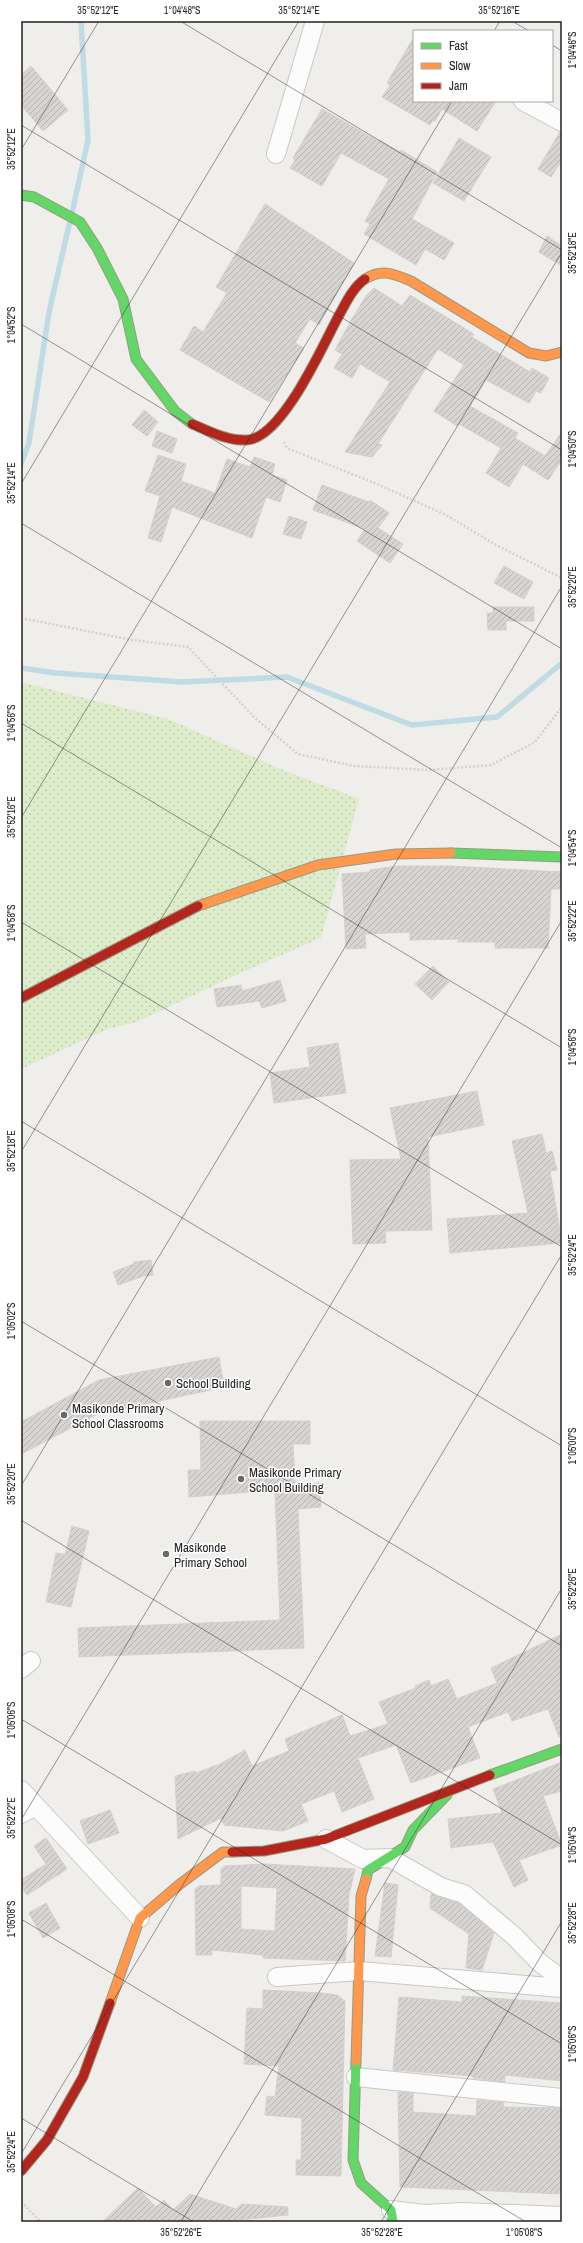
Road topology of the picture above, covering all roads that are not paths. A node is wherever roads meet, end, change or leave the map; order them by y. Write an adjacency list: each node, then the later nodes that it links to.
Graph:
1 (315, 21): 4 (street)
2 (525, 102): 3 (street)
3 (562, 122)
4 (276, 154)
5 (21, 195): 6 (street)
6 (562, 352)
7 (562, 857): 8 (street)
8 (21, 998)
9 (562, 1749): 10 (street)
10 (457, 1786): 13 (street); 14 (street)
11 (21, 1790): 12 (street)
12 (29, 1810): 15 (street)
13 (326, 1839): 14 (street); 15 (street)
14 (390, 1858): 16 (street); 18 (street)
15 (140, 1918): 22 (street)
16 (359, 1971): 17 (street); 19 (street); 20 (street)
17 (277, 1977)
18 (562, 1979)
19 (562, 1988)
20 (356, 2077): 21 (street); 23 (street)
21 (562, 2098)
22 (21, 2171)
23 (392, 2216): 24 (street)
24 (562, 2216)

